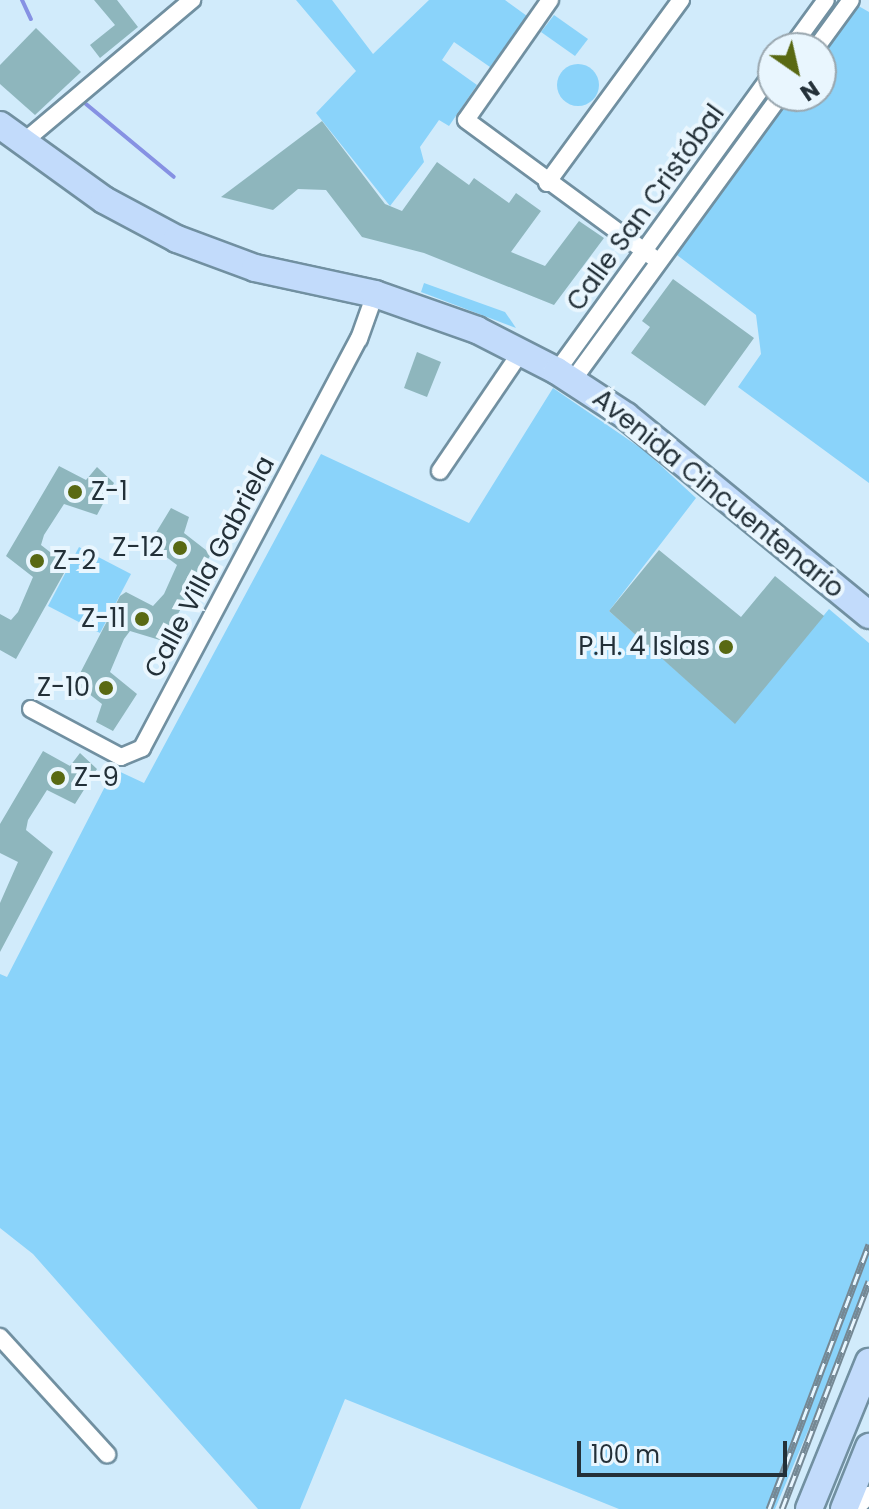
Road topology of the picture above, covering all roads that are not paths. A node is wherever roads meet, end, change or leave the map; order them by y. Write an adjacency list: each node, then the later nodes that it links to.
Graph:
1 (192, 0): 11 (street)
2 (550, 0): 12 (street)
3 (681, 0): 12 (street)
4 (826, 0): 6 (street)
5 (851, 0): 7 (street)
6 (803, 32)
7 (828, 32)
8 (757, 95): 13 (street, Calle San Cristóbal)
9 (768, 112): 14 (street, Calle San Cristóbal)
10 (0, 125): 11 (main road, Avenida Cincuentenario)
11 (21, 144): 15 (main road, Avenida Cincuentenario)
12 (547, 183): 13 (street)
13 (644, 251): 14 (street); 17 (street, Calle San Cristóbal)
14 (658, 261): 17 (street, Calle San Cristóbal)
15 (375, 294): 16 (main road, Avenida Cincuentenario); 20 (street, Calle Villa Gabriela)
16 (521, 352): 17 (main road, Avenida Cincuentenario); 18 (street)
17 (565, 375): 19 (main road, Avenida Cincuentenario)
18 (440, 471)
19 (869, 615)
20 (31, 709)
21 (0, 1337): 24 (street)
22 (869, 1362): 26 (main road)
23 (869, 1447): 27 (main road)
24 (107, 1454)
25 (869, 1495): 28 (street)
26 (809, 1509)
27 (844, 1509)
28 (855, 1509)

